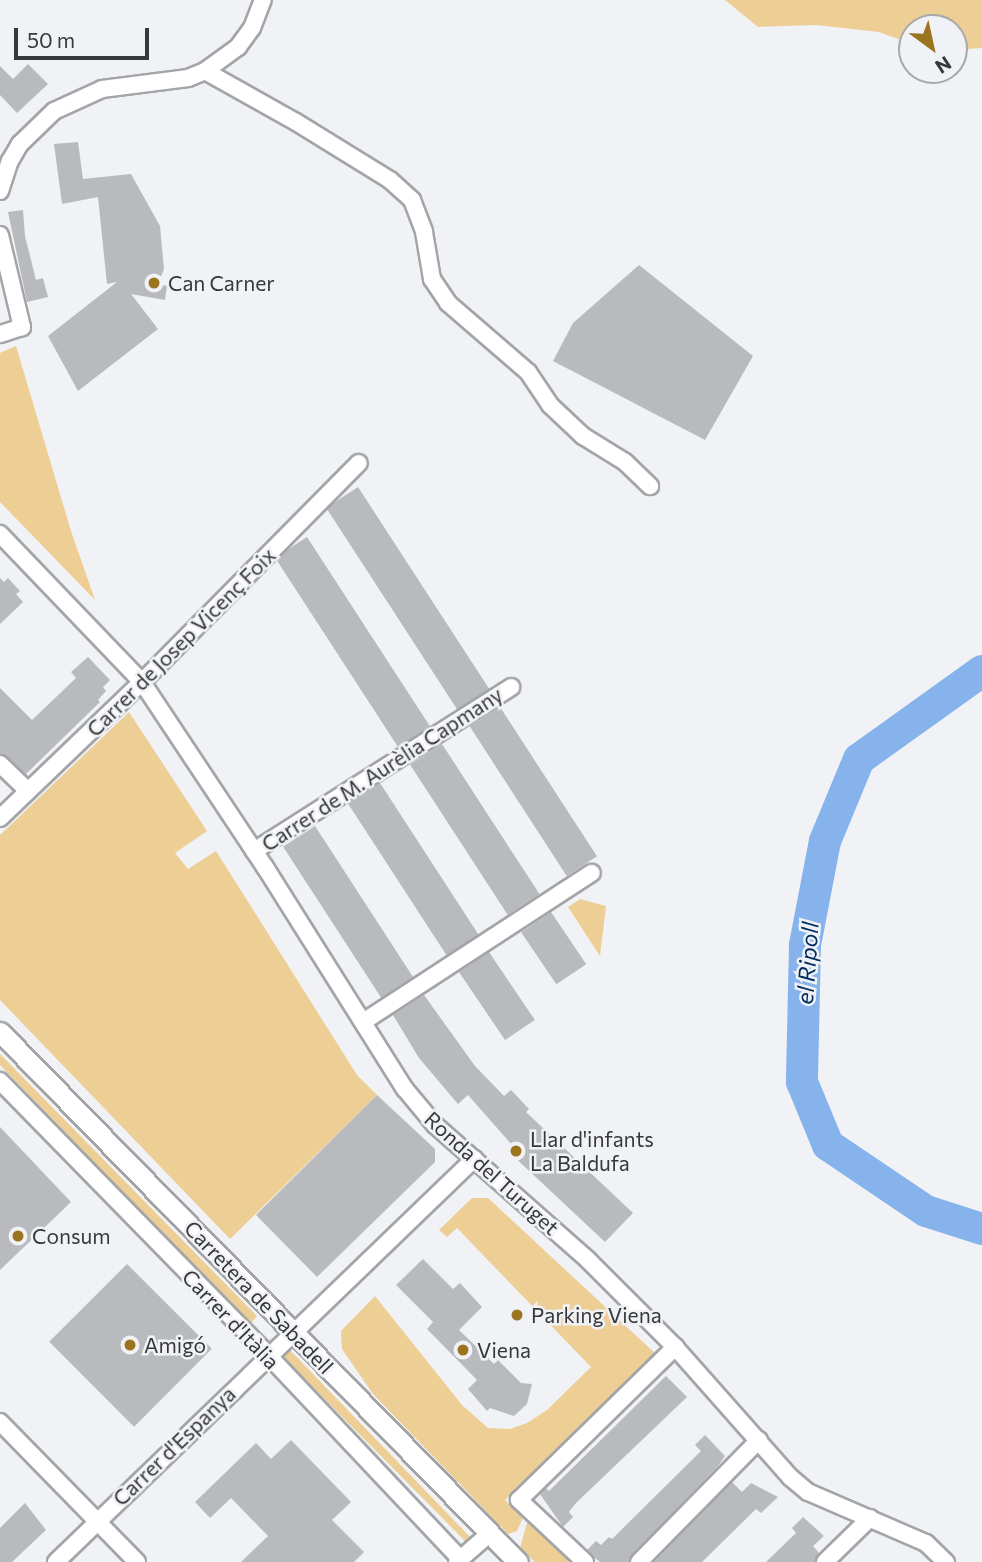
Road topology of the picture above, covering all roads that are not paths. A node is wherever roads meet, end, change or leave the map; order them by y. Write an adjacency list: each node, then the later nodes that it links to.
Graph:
1 (263, 0): 2 (street)
2 (205, 71): 3 (street); 7 (street)
3 (0, 191)
4 (0, 235): 5 (street)
5 (0, 334)
6 (359, 463): 11 (street, Carrer de Josep Vicenç Foix)
7 (650, 486)
8 (0, 534): 9 (street, Ronda del Turuget)
9 (12, 548): 10 (street); 11 (street, Ronda del Turuget)
10 (0, 559)
11 (142, 682): 14 (street, Carrer de Josep Vicenç Foix); 16 (street, Ronda del Turuget)
12 (511, 687): 16 (street, Carrer de M. Aurèlia Capmany)
13 (0, 764): 14 (street)
14 (28, 791): 15 (street, Carrer de Josep Vicenç Foix)
15 (0, 818)
16 (254, 851): 18 (street, Ronda del Turuget)
17 (592, 873): 18 (street)
18 (363, 1022): 21 (street, Ronda del Turuget)
19 (0, 1032): 22 (street, Carretera de Sabadell)
20 (0, 1081): 24 (street, Carrer d'Itàlia)
21 (474, 1159): 22 (street, Carrer d'Espanya); 23 (street, Ronda del Turuget)
22 (293, 1330): 24 (street, Carrer d'Espanya); 29 (street, Carretera de Sabadell)
23 (675, 1347): 26 (street, Ronda del Turuget); 34 (street)
24 (268, 1356): 28 (street, Carrer d'Espanya); 30 (street, Carrer d'Itàlia)
25 (0, 1422): 28 (street)
26 (759, 1440): 27 (street, Ronda del Turuget); 35 (street)
27 (870, 1518): 36 (street); 37 (street, Ronda del Turuget)
28 (97, 1521): 31 (street, Carrer d'Espanya); 32 (street)
29 (489, 1534): 30 (street); 33 (street, Carretera de Sabadell)
30 (458, 1561)
31 (55, 1562)
32 (137, 1562)
33 (518, 1562)
34 (585, 1562)
35 (639, 1562)
36 (825, 1562)
37 (946, 1562)

